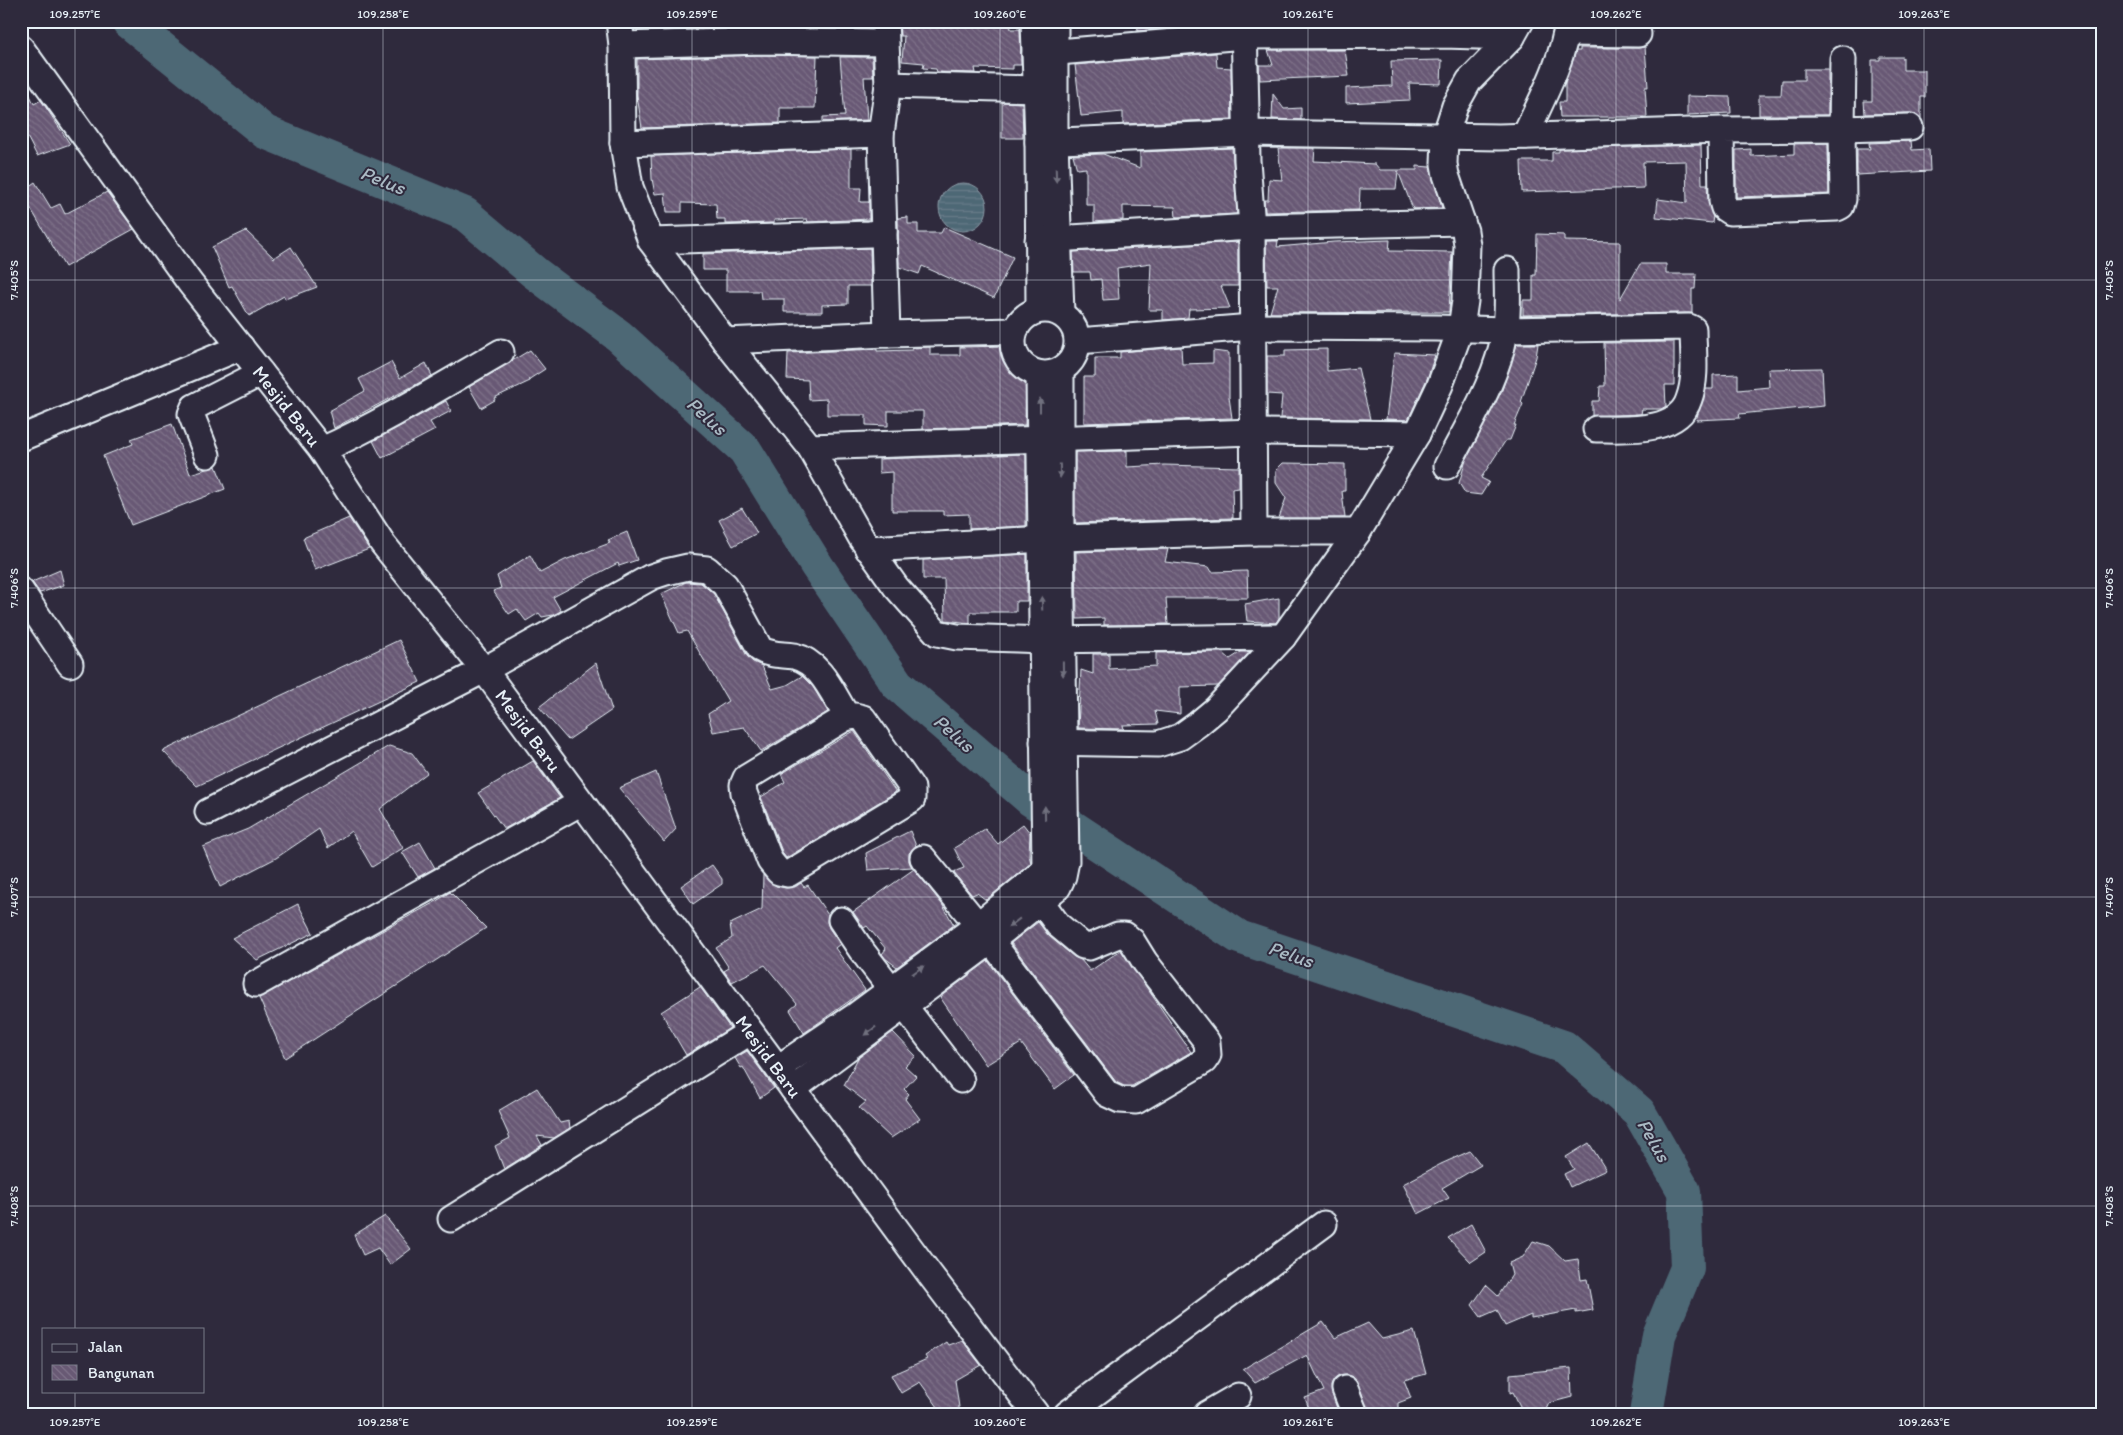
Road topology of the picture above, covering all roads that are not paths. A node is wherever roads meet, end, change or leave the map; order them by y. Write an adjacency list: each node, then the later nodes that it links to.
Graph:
1 (1034, 21): 9 (street)
2 (1055, 21): 9 (street)
3 (1567, 27): 8 (street); 19 (street)
4 (1244, 29): 5 (street); 9 (street); 17 (street)
5 (1516, 29): 20 (street)
6 (885, 32): 7 (street); 12 (street)
7 (620, 33): 22 (street)
8 (1638, 34)
9 (1046, 53): 13 (street)
10 (24, 57): 37 (street, Mesjid Baru)
11 (1843, 59): 16 (street)
12 (888, 85): 13 (street); 18 (street)
13 (1046, 88): 21 (street)
14 (1910, 127): 16 (street)
15 (1721, 130): 16 (street); 16 (street); 19 (street)
16 (1842, 130)
17 (1246, 133): 20 (street); 21 (street); 24 (street)
18 (881, 134): 22 (street); 25 (street)
19 (1525, 136): 20 (street)
20 (1451, 137): 23 (street)
21 (1047, 141): 26 (street)
22 (624, 143): 27 (street)
23 (1462, 222): 24 (street); 31 (street)
24 (1252, 227): 26 (street); 30 (street)
25 (884, 231): 27 (street); 34 (street)
26 (1048, 239): 29 (street)
27 (651, 241): 35 (street)
28 (1507, 270): 32 (street)
29 (1050, 312): 33 (street); 36 (street)
30 (1252, 327): 31 (street); 36 (street); 42 (street)
31 (1468, 328): 32 (street); 43 (street)
32 (1503, 330): 41 (street); 49 (street)
33 (1014, 331): 34 (street); 39 (street)
34 (887, 334): 35 (street)
35 (726, 341): 46 (street)
36 (1078, 342): 39 (street)
37 (240, 347): 40 (street, Mesjid Baru); 44 (street)
38 (502, 352): 47 (street)
39 (1050, 372): 45 (street)
40 (262, 373): 47 (street, Mesjid Baru); 48 (street)
41 (1596, 428)
42 (1254, 432): 43 (street); 45 (street); 50 (street)
43 (1417, 434): 51 (street)
44 (21, 438)
45 (1050, 438): 46 (street); 52 (street)
46 (810, 447): 53 (street)
47 (322, 450): 58 (street, Mesjid Baru)
48 (207, 455)
49 (1447, 466)
50 (1254, 532): 51 (street); 52 (street)
51 (1358, 532): 55 (street)
52 (1050, 539): 53 (street); 56 (street)
53 (868, 549): 56 (street)
54 (21, 591): 57 (street)
55 (1283, 637): 56 (street); 60 (street)
56 (1053, 639): 60 (street)
57 (70, 664)
58 (484, 670): 59 (street); 61 (street, Mesjid Baru); 62 (street)
59 (845, 718): 59 (street)
60 (1054, 749): 64 (street)
61 (580, 803): 67 (street); 69 (street, Mesjid Baru)
62 (208, 812)
63 (923, 858): 66 (street)
64 (1035, 893): 66 (street); 66 (street)
65 (841, 920): 68 (street)
66 (985, 933): 68 (street)
67 (256, 984)
68 (898, 998): 70 (street); 71 (street); 72 (street, one-way to 72)
69 (750, 1032): 70 (street, Mesjid Baru); 73 (street)
70 (778, 1068): 72 (street, Mesjid Baru)
71 (961, 1080)
72 (793, 1089): 77 (street, Mesjid Baru)
73 (451, 1219)
74 (1324, 1224): 78 (street)
75 (1345, 1389): 80 (street)
76 (1238, 1396): 79 (street)
77 (1036, 1414)
78 (1067, 1414)
79 (1207, 1414)
80 (1355, 1414)

